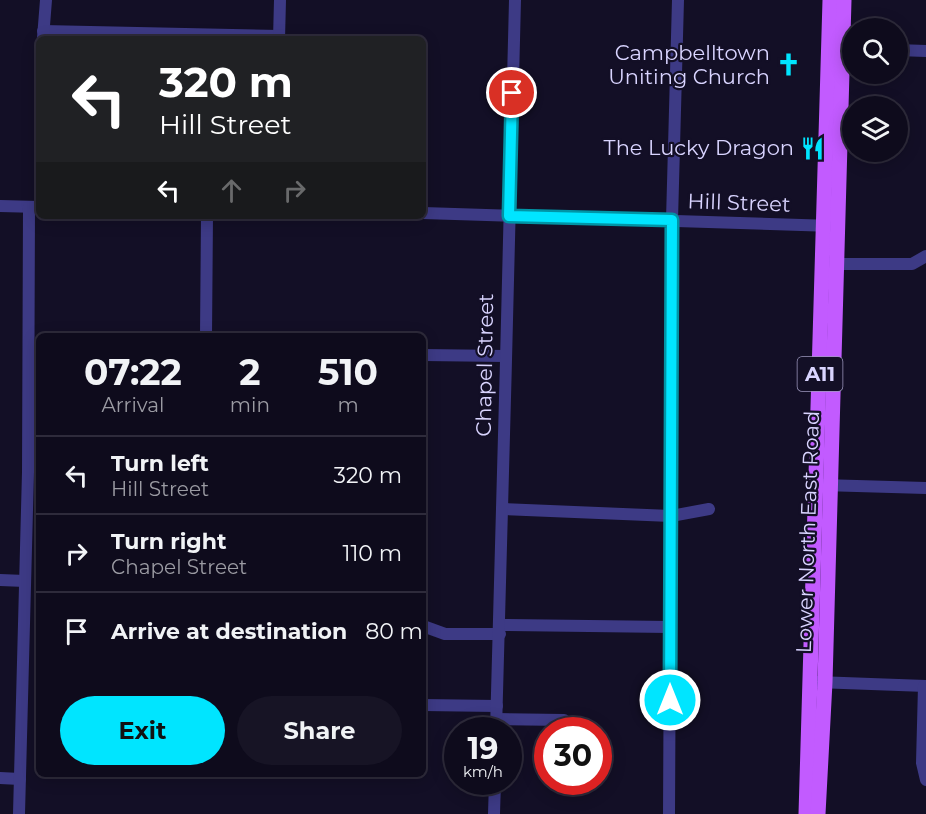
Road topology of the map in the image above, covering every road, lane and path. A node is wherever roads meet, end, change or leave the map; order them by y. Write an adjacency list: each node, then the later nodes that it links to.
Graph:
1 (46, 0): 7 (street)
2 (280, 0): 9 (street)
3 (515, 0): 16 (street, Chapel Street)
4 (678, 0): 19 (street)
5 (830, 0): 10 (main road, Lower North East Road / A11)
6 (844, 0): 10 (main road, Lower North East Road / A11)
7 (43, 35): 8 (street)
8 (122, 36)
9 (279, 36)
10 (841, 49): 20 (main road, Lower North East Road / A11)
11 (908, 50): 12 (street)
12 (926, 51)
13 (0, 206): 14 (street)
14 (36, 206)
15 (426, 213): 16 (street, Hill Street)
16 (509, 216): 19 (street, Hill Street); 25 (street, Chapel Street)
17 (37, 219): 26 (street)
18 (207, 219): 23 (street)
19 (672, 220): 20 (street, Hill Street); 31 (street)
20 (831, 226): 22 (main road, Lower North East Road / A11)
21 (926, 256): 22 (street)
22 (830, 264): 27 (main road, Lower North East Road / A11)
23 (206, 333)
24 (426, 355): 25 (street)
25 (505, 356): 29 (street, Chapel Street)
26 (34, 472): 33 (street)
27 (823, 485): 28 (street); 37 (main road, Lower North East Road / A11)
28 (926, 488)
29 (502, 508): 31 (street); 36 (street, Chapel Street)
30 (709, 509): 31 (street)
31 (671, 516): 35 (street)
32 (0, 580): 33 (street)
33 (25, 581): 43 (street)
34 (426, 627): 36 (street)
35 (670, 627): 36 (street); 48 (street)
36 (501, 629): 40 (street, Chapel Street)
37 (817, 682): 38 (street); 49 (main road, Lower North East Road / A11); 50 (main road, Lower North East Road / A11)
38 (925, 686): 44 (street)
39 (426, 705): 40 (street)
40 (497, 706): 41 (street, Chapel Street)
41 (497, 717)
42 (0, 778): 43 (street)
43 (20, 779): 46 (street)
44 (926, 780)
45 (495, 795): 47 (street)
46 (19, 814)
47 (494, 814)
48 (669, 814)
49 (806, 814)
50 (818, 814)

